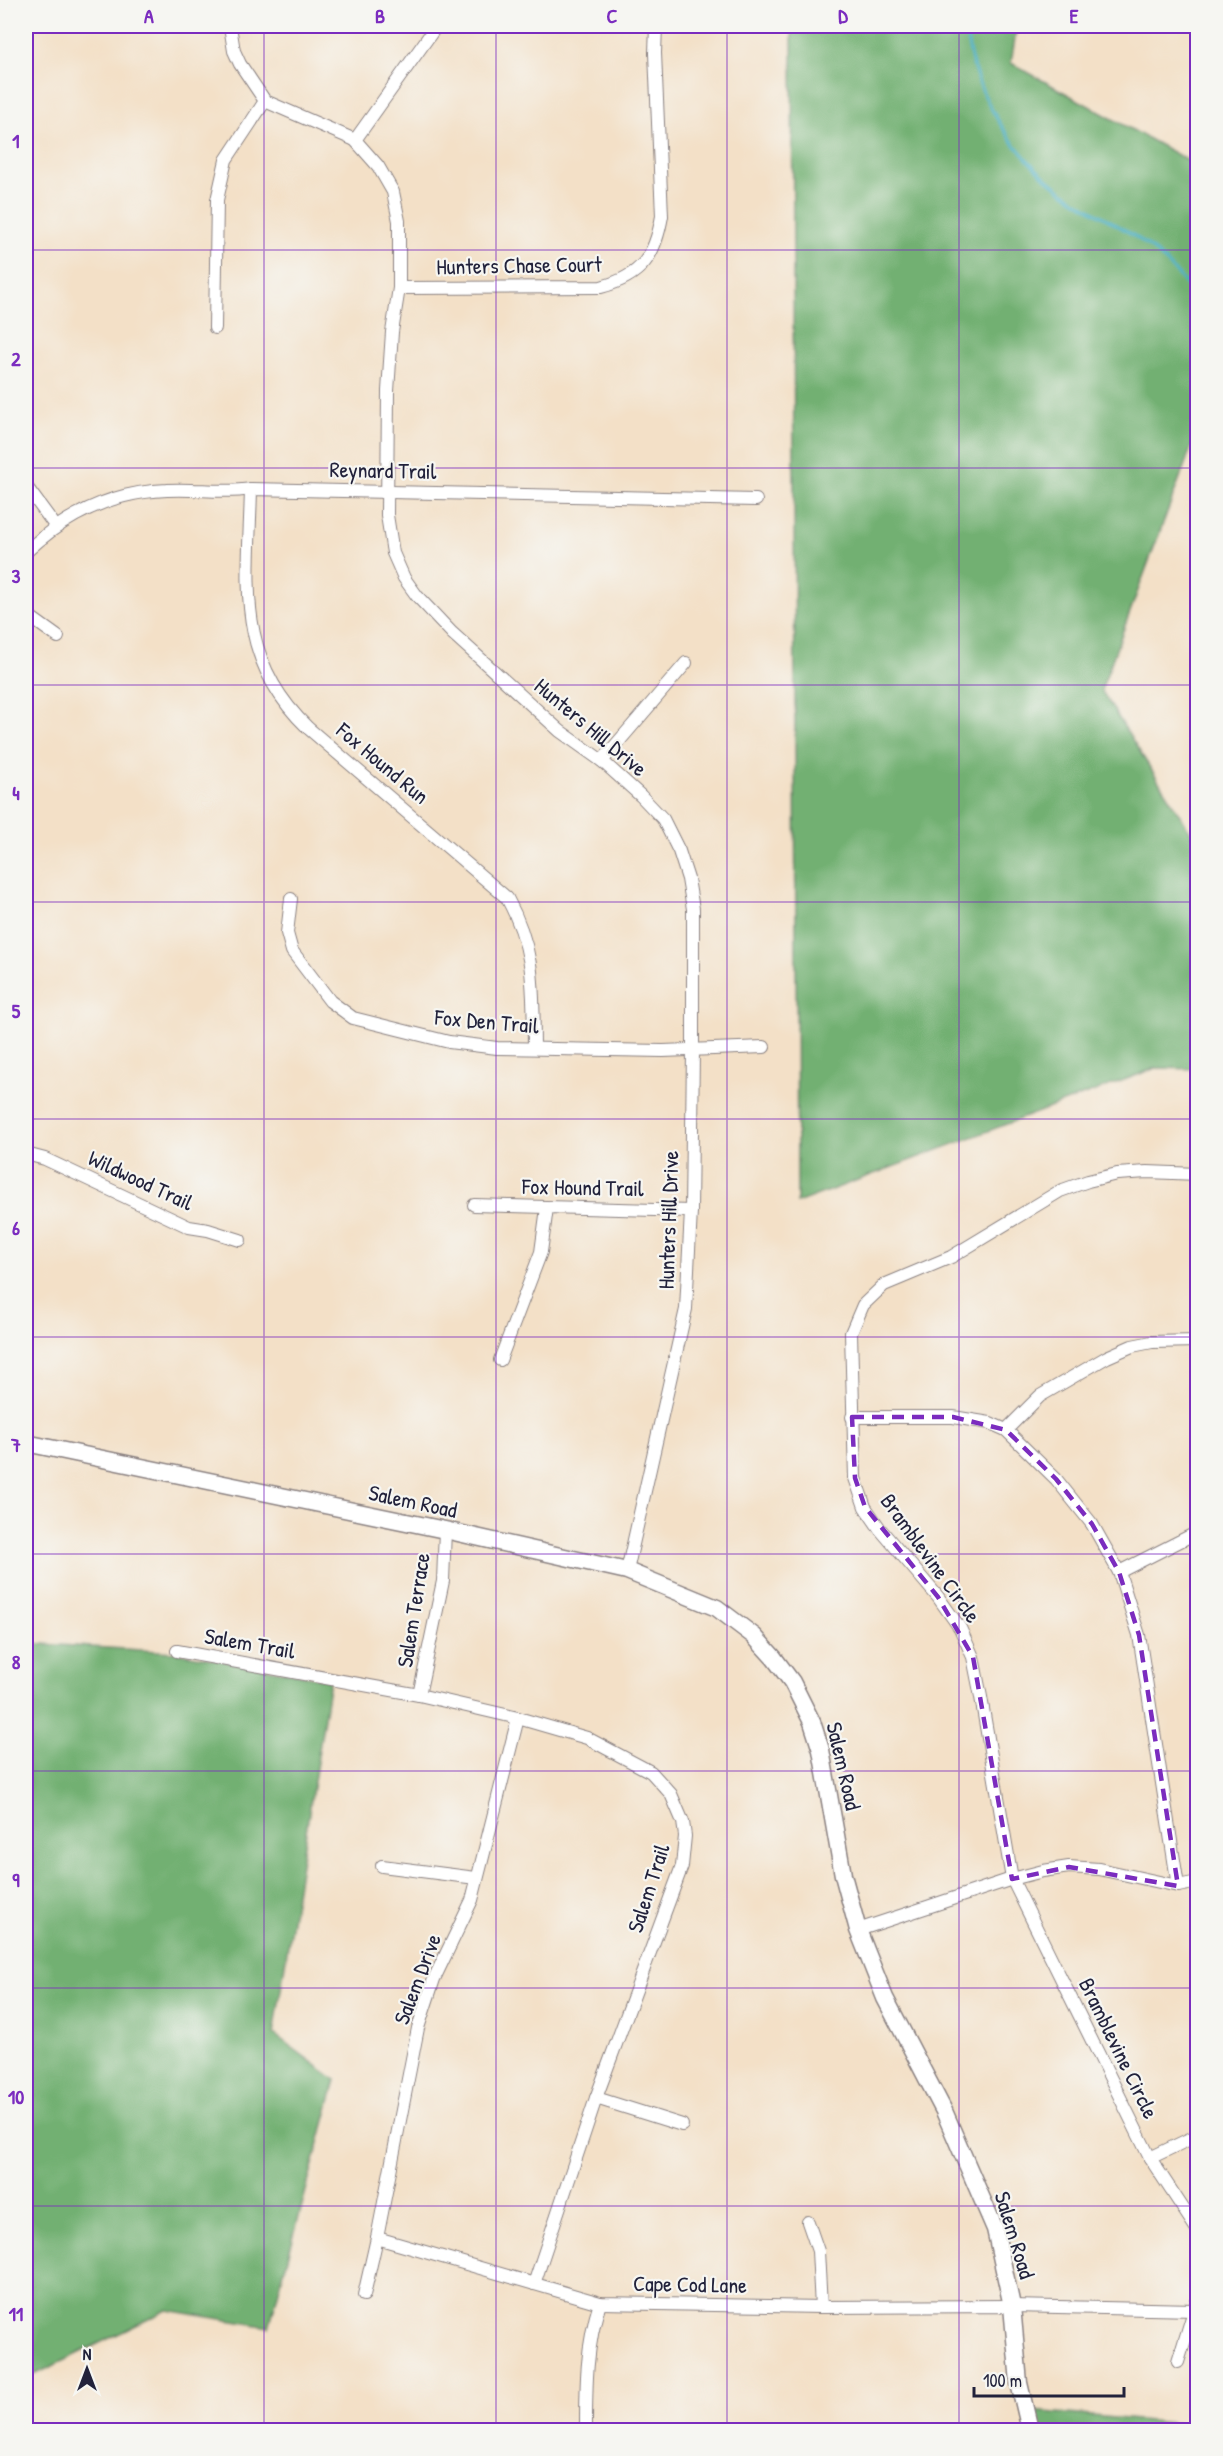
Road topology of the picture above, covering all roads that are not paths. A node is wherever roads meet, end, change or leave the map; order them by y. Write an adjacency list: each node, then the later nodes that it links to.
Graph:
1 (230, 26): 4 (street)
2 (435, 26): 5 (street)
3 (656, 26): 6 (street, Hunters Chase Court)
4 (265, 101): 5 (street, Hunters Hill Drive); 7 (street)
5 (355, 140): 6 (street, Hunters Hill Drive)
6 (399, 288): 10 (street, Hunters Hill Drive)
7 (216, 328)
8 (28, 489): 12 (street)
9 (251, 489): 10 (street, Reynard Trail); 12 (street, Reynard Trail); 19 (street, Fox Hound Run)
10 (388, 490): 11 (street, Reynard Trail); 17 (street, Hunters Hill Drive)
11 (756, 500)
12 (56, 527): 13 (street, Reynard Trail)
13 (26, 552)
14 (26, 614): 15 (street)
15 (58, 637)
16 (686, 663): 17 (street)
17 (602, 761): 21 (street, Hunters Hill Drive)
18 (291, 899): 19 (street, Fox Den Trail)
19 (534, 1047): 21 (street, Fox Den Trail)
20 (765, 1047): 21 (street, Fox Den Trail)
21 (693, 1051): 26 (street, Hunters Hill Drive)
22 (26, 1154): 27 (street, Wildwood Trail)
23 (1197, 1174): 30 (street, Bramblevine Circle)
24 (474, 1205): 25 (street, Fox Hound Trail)
25 (547, 1208): 26 (street, Fox Hound Trail); 29 (street)
26 (691, 1211): 35 (street, Hunters Hill Drive)
27 (240, 1240)
28 (1197, 1341): 31 (street)
29 (500, 1360)
30 (852, 1417): 31 (street); 42 (street, Bramblevine Circle)
31 (1006, 1430): 36 (street)
32 (26, 1443): 33 (street, Salem Road)
33 (445, 1530): 35 (street, Salem Road); 38 (street, Salem Terrace)
34 (1197, 1532): 36 (street)
35 (627, 1571): 45 (street, Salem Road)
36 (1119, 1572): 44 (street)
37 (177, 1652): 38 (street, Salem Trail)
38 (419, 1695): 39 (street, Salem Trail)
39 (518, 1718): 41 (street, Salem Drive); 46 (street, Salem Trail)
40 (382, 1866): 41 (street)
41 (476, 1878): 52 (street, Salem Drive)
42 (1012, 1879): 44 (street); 45 (street); 49 (street, Bramblevine Circle)
43 (1197, 1882): 44 (street)
44 (1178, 1886)
45 (858, 1930): 57 (street, Salem Road)
46 (596, 2098): 47 (street); 53 (street, Salem Trail)
47 (682, 2125)
48 (1197, 2135): 49 (street)
49 (1150, 2158): 51 (street, Bramblevine Circle)
50 (808, 2222): 58 (street)
51 (1197, 2231)
52 (377, 2238): 53 (street, Cape Cod Lane); 54 (street, Salem Drive)
53 (534, 2284): 55 (street, Cape Cod Lane)
54 (364, 2295)
55 (600, 2303): 58 (street, Cape Cod Lane); 60 (street)
56 (1196, 2304): 57 (street, Cape Cod Lane); 59 (street)
57 (1012, 2306): 58 (street, Cape Cod Lane); 61 (street, Salem Road)
58 (821, 2307)
59 (1178, 2362)
60 (585, 2430)
61 (1030, 2430)

